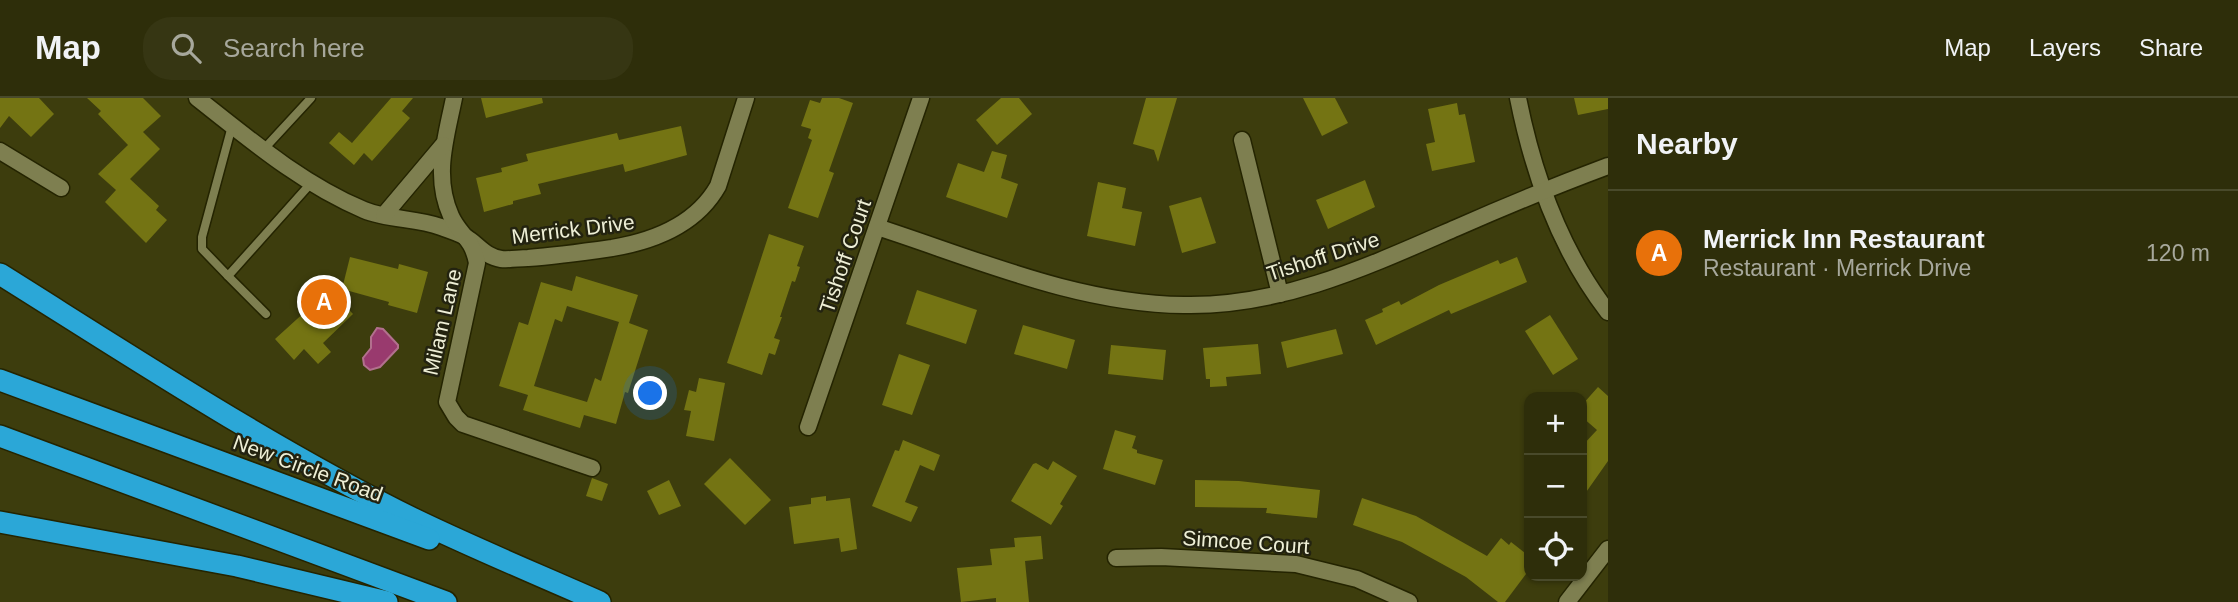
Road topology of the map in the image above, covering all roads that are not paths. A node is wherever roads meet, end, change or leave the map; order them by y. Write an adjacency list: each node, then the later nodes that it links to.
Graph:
1 (197, 98): 7 (street, Merrick Drive)
2 (311, 98): 10 (lane)
3 (454, 98): 9 (street, Milam Lane)
4 (746, 98): 18 (street, Merrick Drive)
5 (921, 98): 17 (street, Tishoff Court)
6 (1518, 98): 15 (street)
7 (232, 126): 10 (street, Merrick Drive); 20 (lane)
8 (1242, 140): 21 (street)
9 (443, 145): 16 (street); 18 (street, Milam Lane)
10 (263, 150): 13 (street, Merrick Drive)
11 (0, 151): 14 (street)
12 (1608, 166): 15 (street, Tishoff Drive)
13 (312, 182): 16 (street, Merrick Drive); 20 (lane)
14 (61, 188)
15 (1542, 191): 21 (street, Tishoff Drive); 22 (street)
16 (384, 215): 18 (street, Merrick Drive)
17 (877, 227): 21 (street, Tishoff Drive); 25 (street, Tishoff Court)
18 (469, 239): 27 (street, Milam Lane)
19 (0, 274): 33 (highway)
20 (228, 276): 23 (lane)
21 (1280, 294)
22 (1608, 312)
23 (266, 314)
24 (0, 380): 33 (highway, New Circle Road)
25 (808, 427)
26 (0, 436): 32 (highway)
27 (592, 468)
28 (0, 523): 31 (highway)
29 (1608, 549): 35 (street)
30 (1116, 558): 34 (street, Simcoe Court)
31 (387, 602)
32 (446, 602)
33 (599, 602)
34 (1409, 602)
35 (1567, 602)

